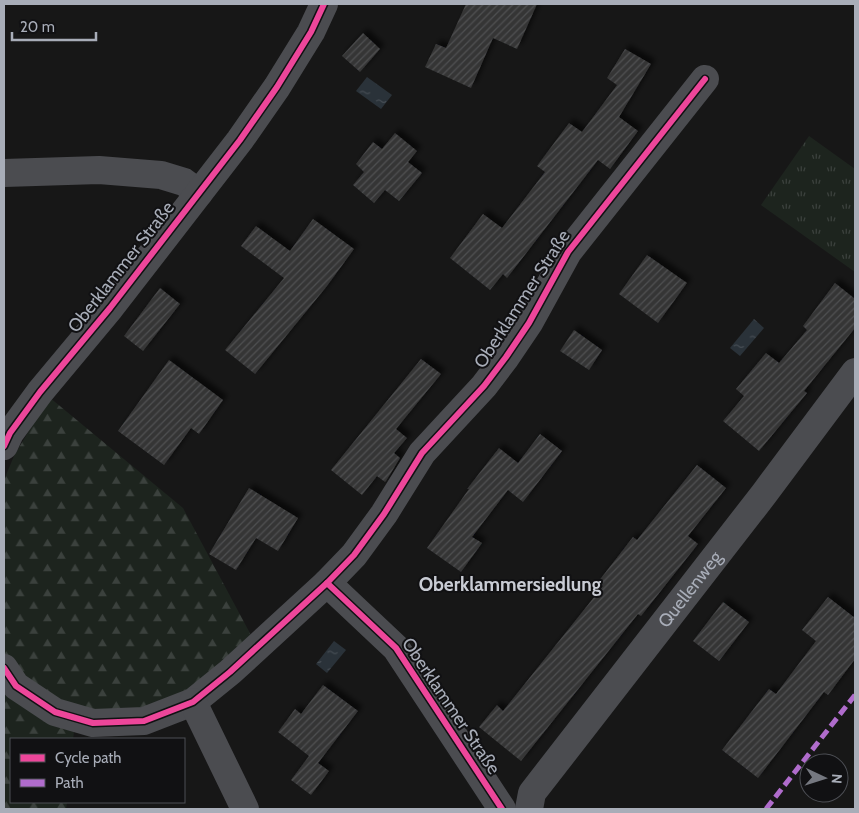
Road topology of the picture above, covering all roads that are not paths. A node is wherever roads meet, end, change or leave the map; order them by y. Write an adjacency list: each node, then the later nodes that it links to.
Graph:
1 (324, 4): 4 (street, Oberklammer Straße)
2 (705, 79): 7 (street, Oberklammer Straße)
3 (4, 173): 4 (street)
4 (199, 193): 6 (street, Oberklammer Straße)
5 (855, 372): 12 (street, Quellenweg)
6 (4, 446)
7 (327, 583): 9 (street, Oberklammer Straße); 11 (street, Oberklammer Straße)
8 (4, 668): 9 (street, Oberklammer Straße)
9 (193, 702): 10 (street)
10 (245, 809)
11 (502, 809)
12 (529, 809)

